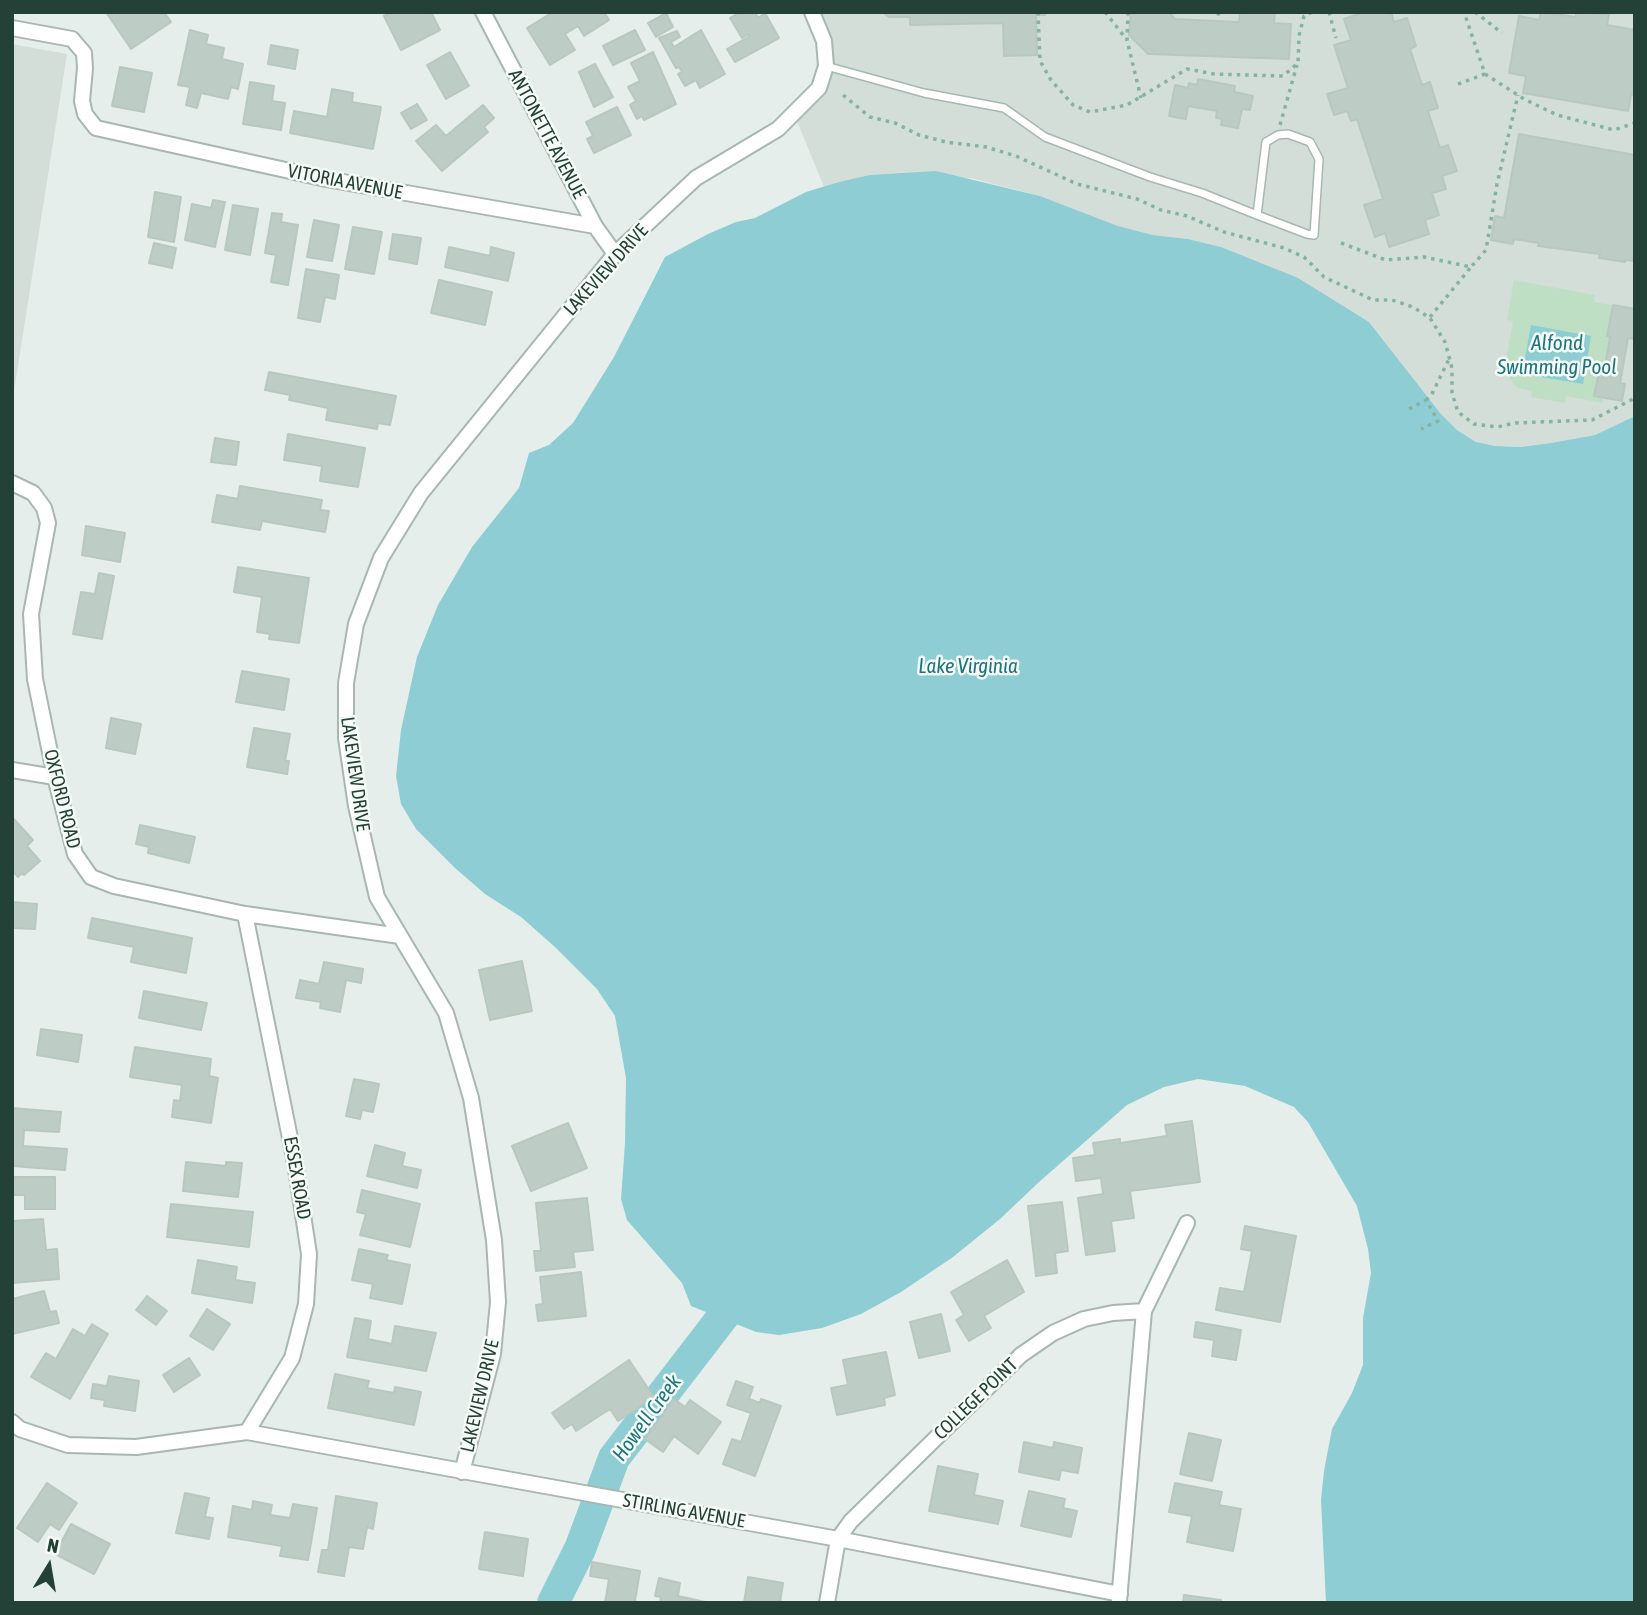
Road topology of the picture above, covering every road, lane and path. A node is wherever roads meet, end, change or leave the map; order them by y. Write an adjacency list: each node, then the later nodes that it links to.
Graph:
1 (483, 12): 25 (street, ANTONETTE AVENUE)
2 (812, 12): 16 (street)
3 (1038, 12): 21 (path)
4 (1105, 12): 14 (path)
5 (1128, 12): 14 (path)
6 (1312, 12): 10 (path)
7 (1329, 12): 13 (path)
8 (1464, 12): 17 (path)
9 (1475, 12): 12 (path)
10 (1303, 14): 15 (path)
11 (12, 28): 25 (street, VITORIA AVENUE)
12 (1502, 33)
13 (1336, 38)
14 (1127, 40): 21 (path)
15 (1297, 63): 21 (path); 23 (path)
16 (826, 66): 24 (lane); 27 (street, LAKEVIEW DRIVE)
17 (1485, 74): 18 (path); 20 (path)
18 (1458, 85)
19 (843, 95): 29 (path)
20 (1518, 95): 22 (path); 28 (path)
21 (1141, 98)
22 (1635, 123)
23 (1279, 129)
24 (1257, 215): 24 (lane)
25 (595, 226): 27 (street, ANTONETTE AVENUE)
26 (1341, 243): 28 (path)
27 (615, 254): 39 (street, LAKEVIEW DRIVE)
28 (1471, 267): 29 (path)
29 (1430, 318): 30 (path)
30 (1449, 358): 31 (path); 32 (path)
31 (1635, 398)
32 (1426, 400): 33 (path); 34 (path)
33 (1409, 409)
34 (1421, 429)
35 (12, 482): 37 (street, OXFORD ROAD)
36 (12, 770): 37 (street)
37 (55, 777): 38 (street, OXFORD ROAD)
38 (245, 914): 39 (street, OXFORD ROAD); 43 (street, ESSEX ROAD)
39 (400, 936): 44 (street, LAKEVIEW DRIVE)
40 (1187, 1223): 41 (street)
41 (1144, 1311): 45 (street, COLLEGE POINT); 46 (street)
42 (12, 1422): 43 (street, STIRLING AVENUE)
43 (247, 1432): 44 (street, STIRLING AVENUE)
44 (462, 1472): 45 (street, STIRLING AVENUE)
45 (838, 1539): 46 (street, STIRLING AVENUE); 47 (street)
46 (1119, 1598)
47 (827, 1603)

